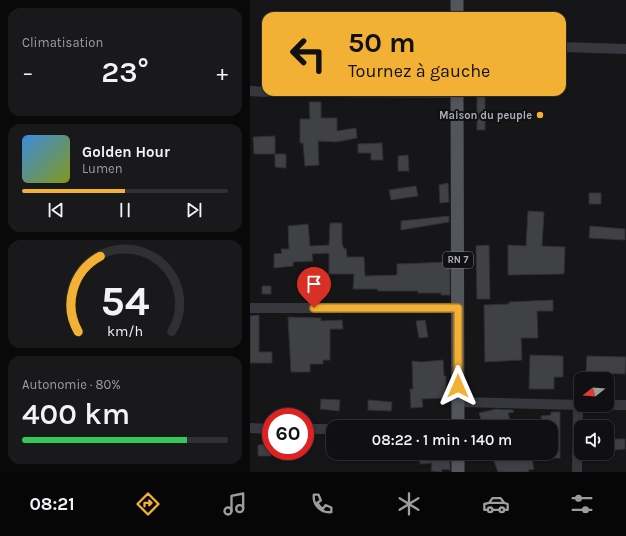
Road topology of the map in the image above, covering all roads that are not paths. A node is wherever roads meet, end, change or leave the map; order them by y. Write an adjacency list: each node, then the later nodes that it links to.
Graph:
1 (457, 0): 2 (main road)
2 (457, 12)
3 (566, 47): 4 (street)
4 (626, 49)
5 (250, 92): 6 (street)
6 (262, 92)
7 (457, 96): 9 (main road, RN 7)
8 (250, 308): 9 (street)
9 (458, 308): 10 (main road, RN 7)
10 (458, 402): 11 (street); 15 (main road, RN 7)
11 (574, 405)
12 (614, 405): 13 (street)
13 (626, 405)
14 (579, 412): 22 (street)
15 (458, 420)
16 (250, 428): 17 (street)
17 (262, 428)
18 (314, 429): 19 (street)
19 (326, 429)
20 (458, 460): 21 (main road)
21 (458, 472)
22 (577, 472)

